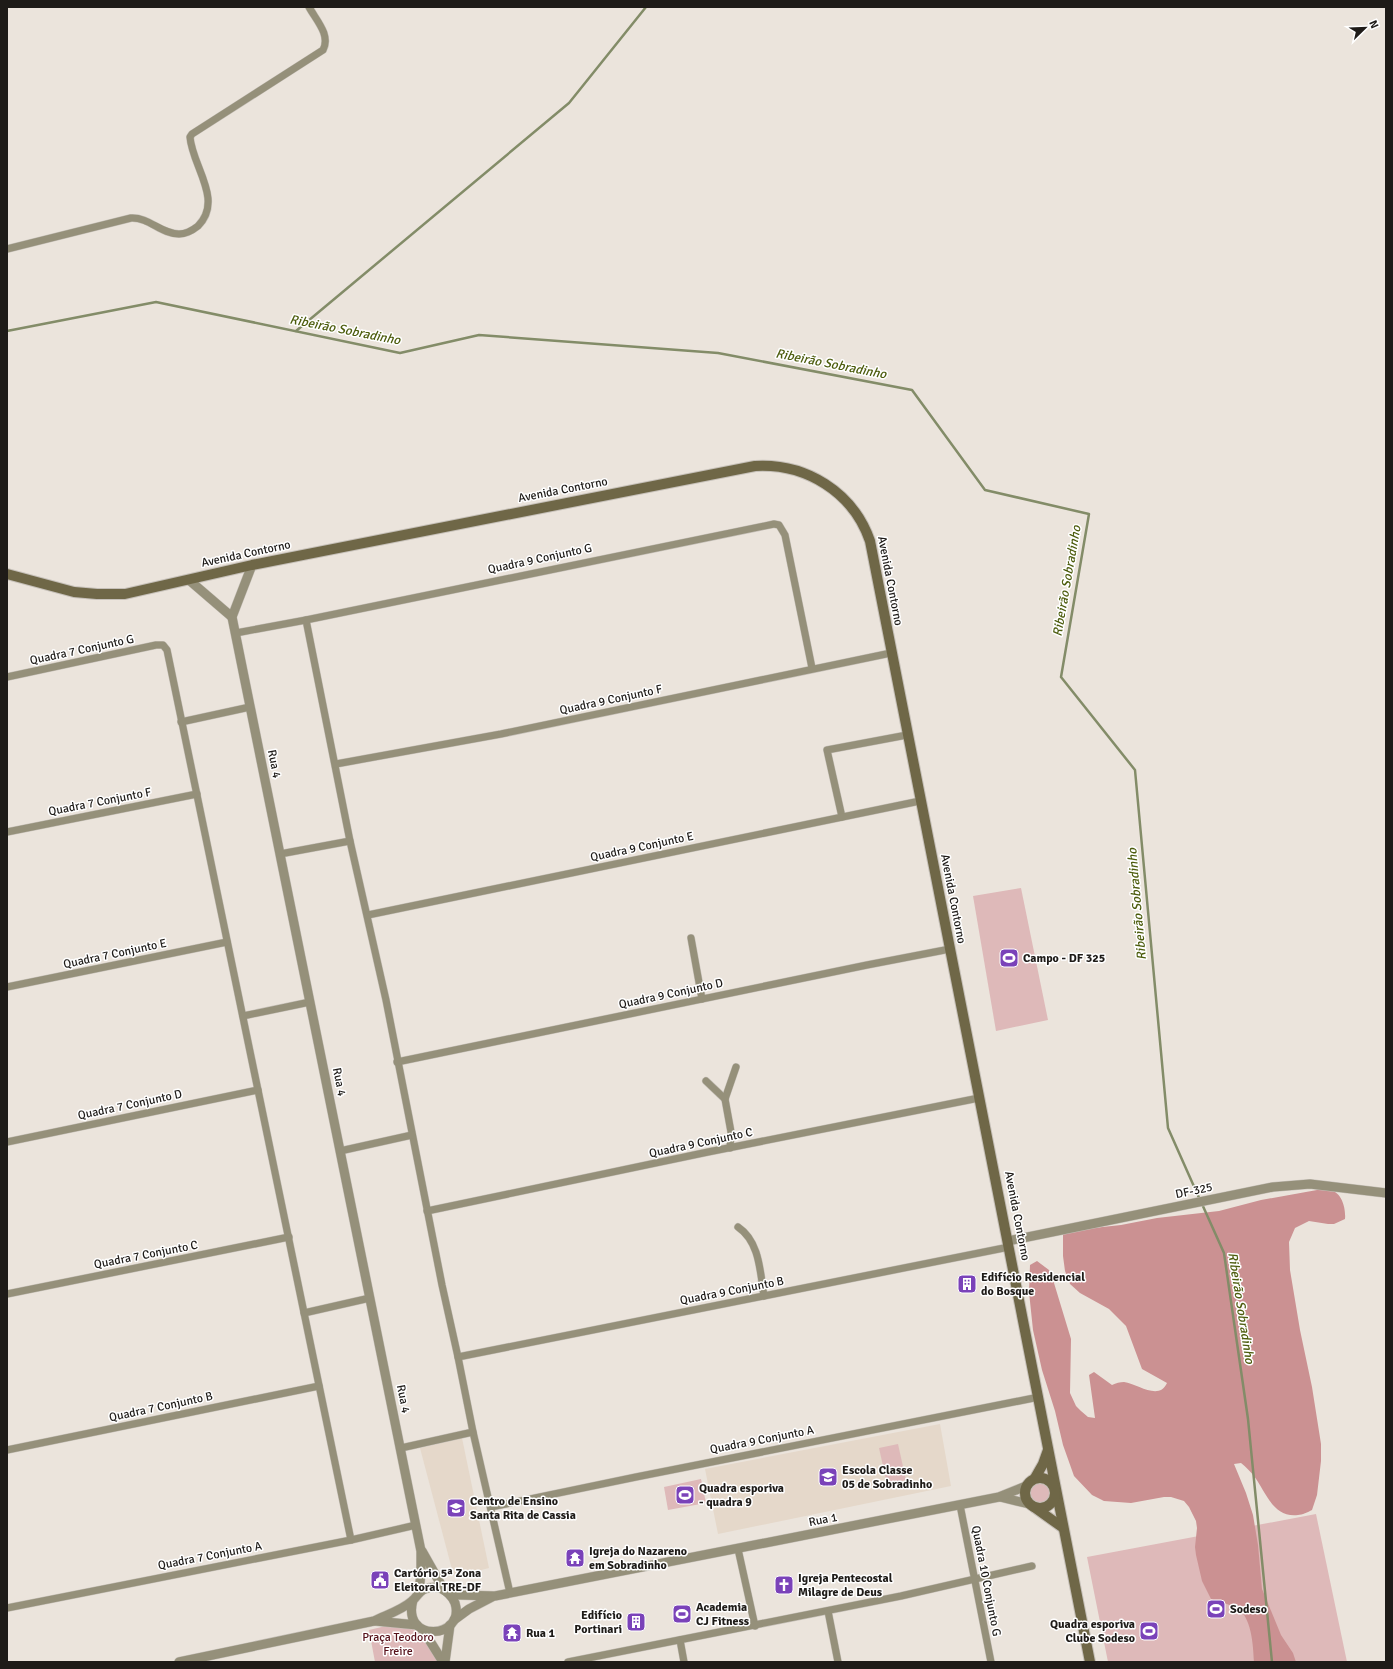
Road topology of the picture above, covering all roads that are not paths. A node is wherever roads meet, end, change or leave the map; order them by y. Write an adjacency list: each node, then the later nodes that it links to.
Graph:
1 (309, 7): 2 (street)
2 (7, 249)
3 (252, 565): 5 (main road, Avenida Contorno); 6 (street); 9 (main road, Avenida Contorno)
4 (7, 574): 5 (main road, Avenida Contorno)
5 (189, 580): 6 (street)
6 (232, 617): 8 (street, Rua 4)
7 (306, 620): 8 (street, Quadra 9 Conjunto G); 10 (street, Quadra 9 Conjunto G); 15 (street)
8 (236, 633): 12 (street, Rua 4)
9 (891, 653): 10 (street, Quadra 9 Conjunto F); 14 (main road, Avenida Contorno)
10 (812, 668): 15 (street, Quadra 9 Conjunto F)
11 (7, 677): 13 (street, Quadra 7 Conjunto G)
12 (250, 707): 13 (street); 21 (street, Rua 4)
13 (181, 722): 16 (street)
14 (907, 735): 17 (main road, Avenida Contorno); 18 (street)
15 (336, 764): 20 (street)
16 (197, 794): 19 (street, Quadra 7 Conjunto F); 24 (street)
17 (920, 801): 18 (street, Quadra 9 Conjunto E); 25 (main road, Avenida Contorno)
18 (842, 817): 22 (street, Quadra 9 Conjunto E)
19 (7, 832)
20 (350, 841): 21 (street); 22 (street)
21 (280, 854): 28 (street, Rua 4)
22 (368, 915): 30 (street)
23 (691, 938): 27 (street)
24 (227, 942): 26 (street, Quadra 7 Conjunto E); 29 (street)
25 (950, 949): 27 (street, Quadra 9 Conjunto D); 34 (main road, Avenida Contorno)
26 (7, 987)
27 (702, 998): 30 (street, Quadra 9 Conjunto D)
28 (310, 1002): 29 (street); 39 (street, Rua 4)
29 (243, 1016): 33 (street)
30 (397, 1062): 36 (street)
31 (736, 1067): 35 (street)
32 (706, 1081): 35 (street)
33 (258, 1090): 37 (street, Quadra 7 Conjunto D); 43 (street)
34 (979, 1098): 38 (street, Quadra 9 Conjunto C); 44 (main road, Avenida Contorno)
35 (725, 1099): 38 (street)
36 (412, 1135): 39 (street); 41 (street)
37 (7, 1142)
38 (730, 1148): 41 (street, Quadra 9 Conjunto C)
39 (340, 1151): 47 (street, Rua 4)
40 (1386, 1193): 44 (street, DF-325)
41 (427, 1211): 49 (street)
42 (738, 1227): 46 (street)
43 (288, 1237): 45 (street, Quadra 7 Conjunto C); 48 (street)
44 (1009, 1244): 46 (street, Quadra 9 Conjunto B); 51 (main road, Avenida Contorno)
45 (7, 1294)
46 (764, 1296): 49 (street, Quadra 9 Conjunto B)
47 (370, 1298): 48 (street); 53 (street, Rua 4)
48 (304, 1313): 50 (street)
49 (458, 1357): 52 (street)
50 (320, 1386): 54 (street, Quadra 7 Conjunto B); 65 (street)
51 (1038, 1397): 55 (main road, Avenida Contorno); 62 (street, Quadra 9 Conjunto A)
52 (473, 1432): 53 (street); 62 (street)
53 (401, 1448): 63 (street, Rua 4)
54 (7, 1450)
55 (1048, 1450): 56 (main road); 58 (main road, Avenida Contorno)
56 (1035, 1478): 57 (main road); 58 (main road)
57 (1026, 1486): 59 (street, Rua 1); 61 (main road)
58 (1056, 1490): 61 (main road); 64 (main road, Avenida Contorno)
59 (999, 1497): 60 (street, Rua 1); 61 (street, Rua 1)
60 (960, 1505): 66 (street, Rua 1); 69 (street, Quadra 10 Conjunto G)
61 (1032, 1506): 64 (main road)
62 (491, 1508): 71 (street)
63 (416, 1525): 65 (street, Quadra 7 Conjunto A); 67 (street, Rua 4)
64 (1062, 1527): 87 (main road, Avenida Contorno)
65 (351, 1540): 74 (street, Quadra 7 Conjunto A)
66 (738, 1549): 71 (street, Rua 1); 78 (street)
67 (421, 1551): 70 (street); 72 (street)
68 (1032, 1566): 69 (street)
69 (974, 1579): 75 (street); 86 (street, Quadra 10 Conjunto G)
70 (446, 1591): 72 (street); 73 (street); 77 (street)
71 (510, 1593): 73 (street, Rua 1)
72 (416, 1596): 76 (street); 79 (street)
73 (495, 1596): 77 (street)
74 (7, 1608)
75 (828, 1611): 78 (street); 85 (street)
76 (374, 1621): 79 (street); 81 (street)
77 (452, 1622): 79 (street); 82 (street)
78 (755, 1626): 80 (street)
79 (420, 1627): 82 (street)
80 (680, 1640): 83 (street); 84 (street)
81 (179, 1662)
82 (444, 1662)
83 (568, 1662)
84 (684, 1662)
85 (838, 1662)
86 (991, 1662)
87 (1090, 1662)

